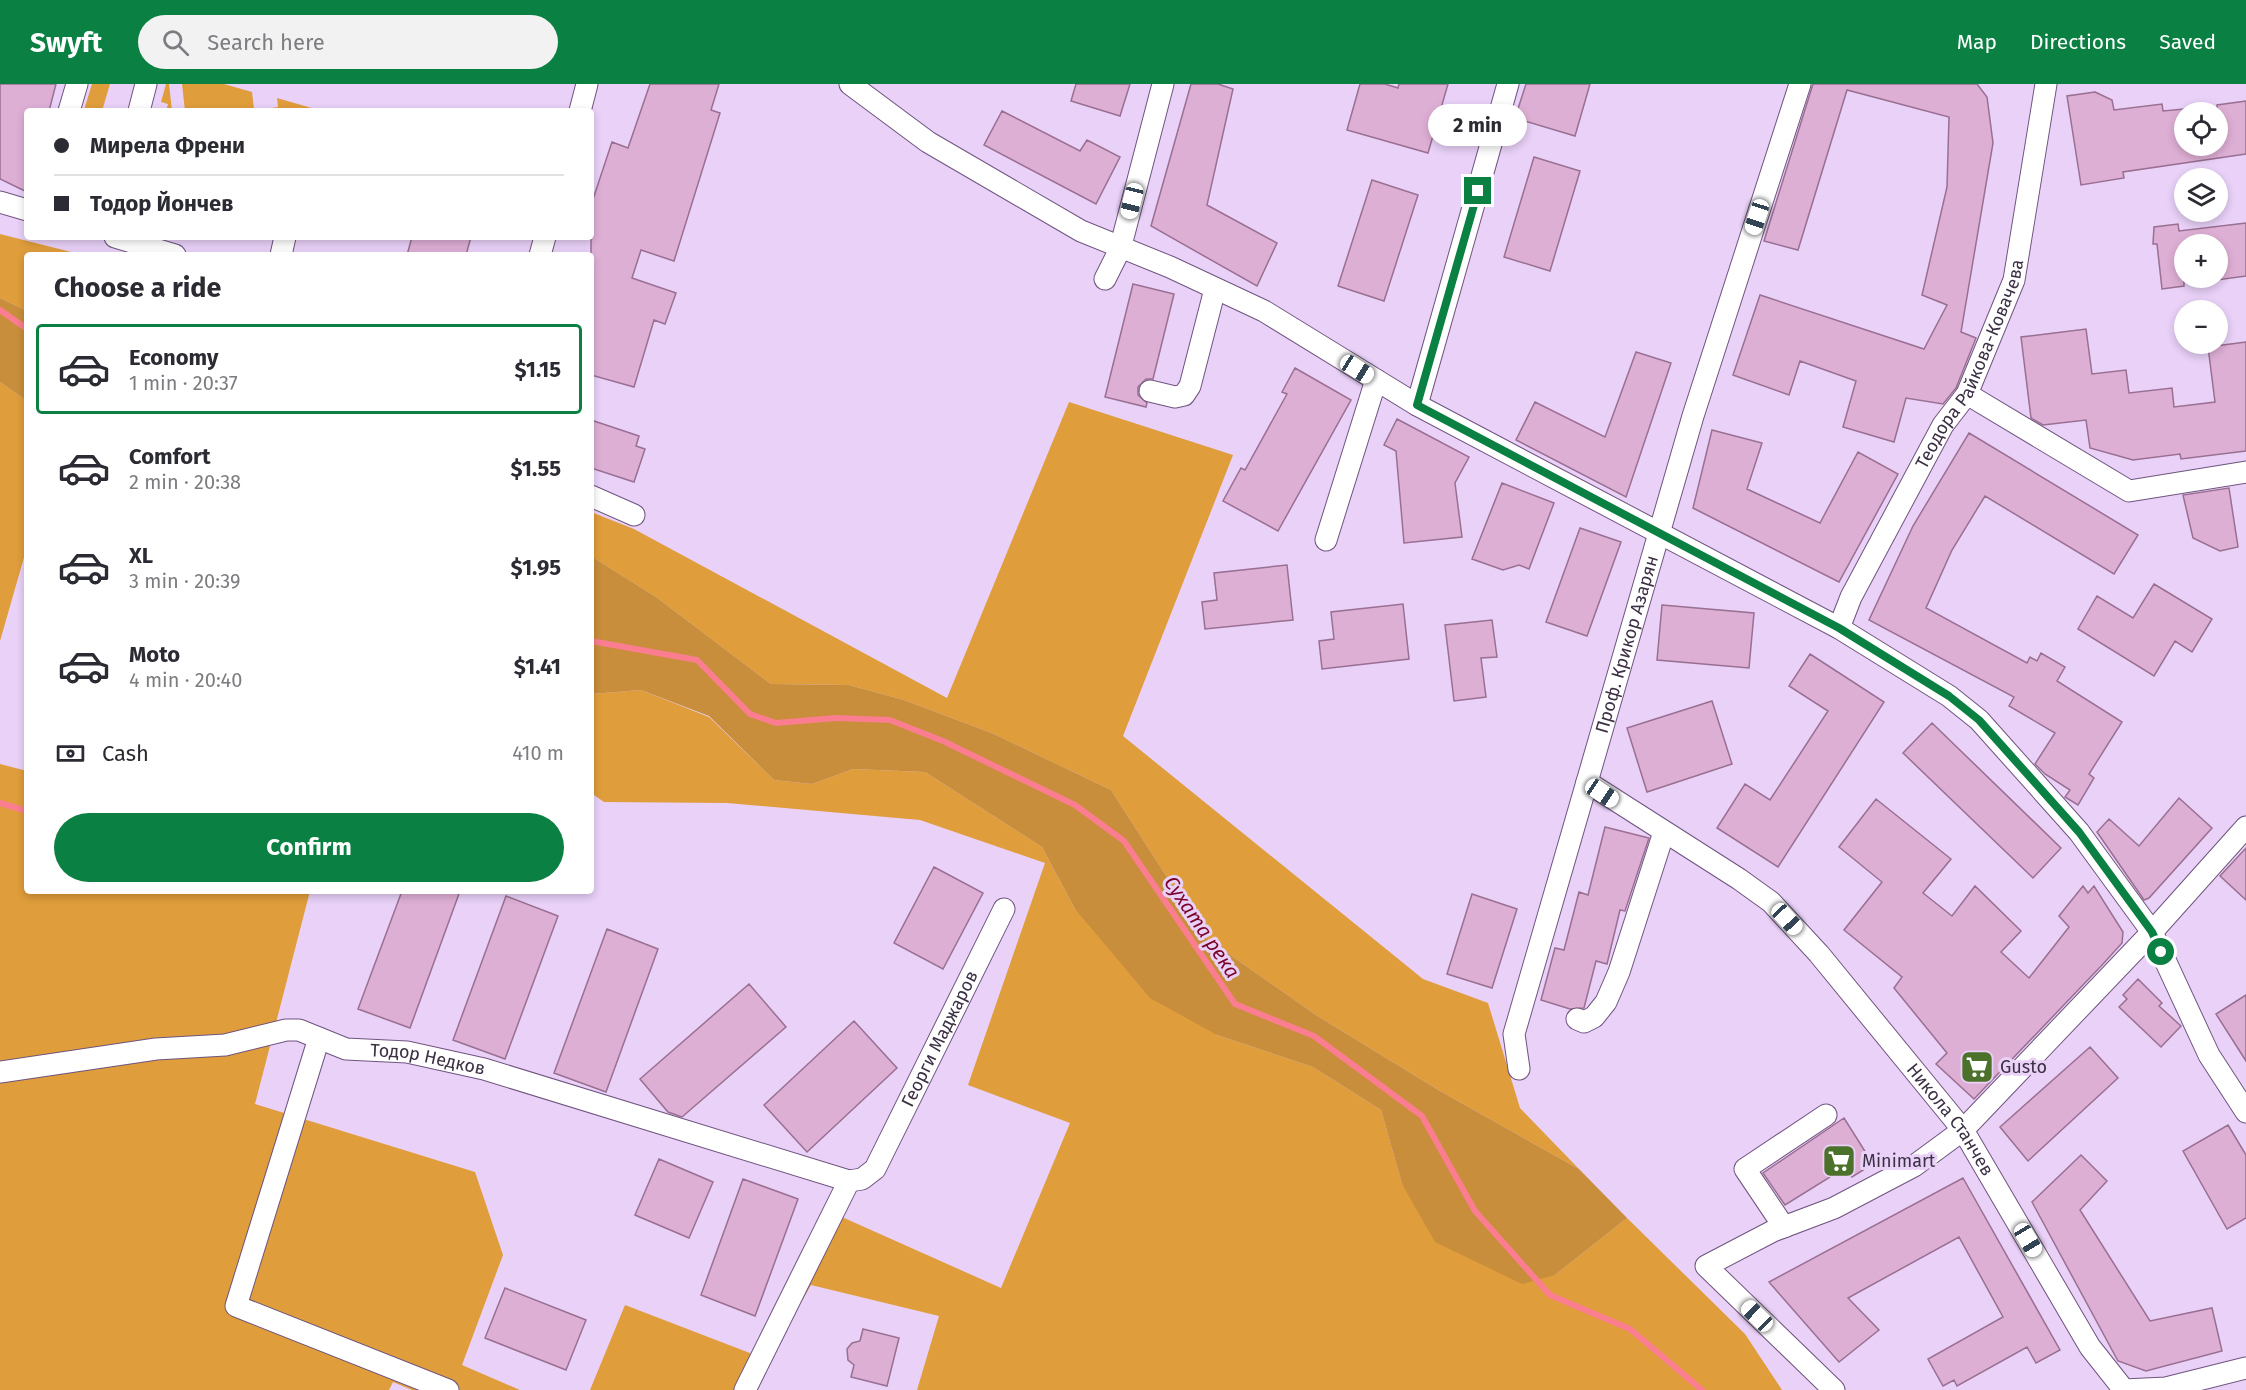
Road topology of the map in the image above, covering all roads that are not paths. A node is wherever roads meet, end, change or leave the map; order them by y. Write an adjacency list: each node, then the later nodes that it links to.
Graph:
1 (76, 84): 9 (street)
2 (146, 84): 10 (street)
3 (587, 84): 11 (street)
4 (850, 84): 15 (street)
5 (1163, 84): 15 (street)
6 (1508, 84): 22 (street)
7 (1800, 84): 26 (street, Проф. Крикор Азарян)
8 (2046, 84): 21 (street, Теодора Райкова-Ковачева)
9 (70, 108)
10 (140, 108)
11 (581, 108)
12 (0, 202): 13 (street)
13 (24, 209)
14 (125, 240): 16 (street)
15 (1120, 249): 17 (street); 18 (street)
16 (165, 252)
17 (1105, 279)
18 (1215, 289): 19 (street); 20 (street)
19 (1376, 380): 22 (street); 27 (street)
20 (1150, 391)
21 (1967, 394): 23 (street); 28 (street, Теодора Райкова-Ковачева)
22 (1417, 405): 26 (street)
23 (2246, 472)
24 (594, 497): 25 (street)
25 (634, 515)
26 (1659, 533): 28 (street); 29 (street, Проф. Крикор Азарян)
27 (1326, 540)
28 (1839, 628): 33 (street)
29 (1587, 782): 31 (street, Никола Станчев); 36 (street, Проф. Крикор Азарян)
30 (2246, 827): 33 (street)
31 (1664, 832): 34 (street); 40 (street, Никола Станчев)
32 (1004, 909): 41 (street, Георги Маджаров)
33 (2152, 932): 38 (street); 40 (street)
34 (1577, 1020)
35 (319, 1038): 37 (street, Тодор Недков); 41 (street, Тодор Недков); 44 (street)
36 (1518, 1069)
37 (0, 1072)
38 (2246, 1112)
39 (1826, 1115): 42 (street)
40 (1963, 1130): 42 (street); 47 (street, Никола Станчев)
41 (849, 1181): 45 (street)
42 (1785, 1227): 46 (street)
43 (2246, 1368): 47 (street)
44 (448, 1390)
45 (745, 1390)
46 (1834, 1390)
47 (2124, 1390)

